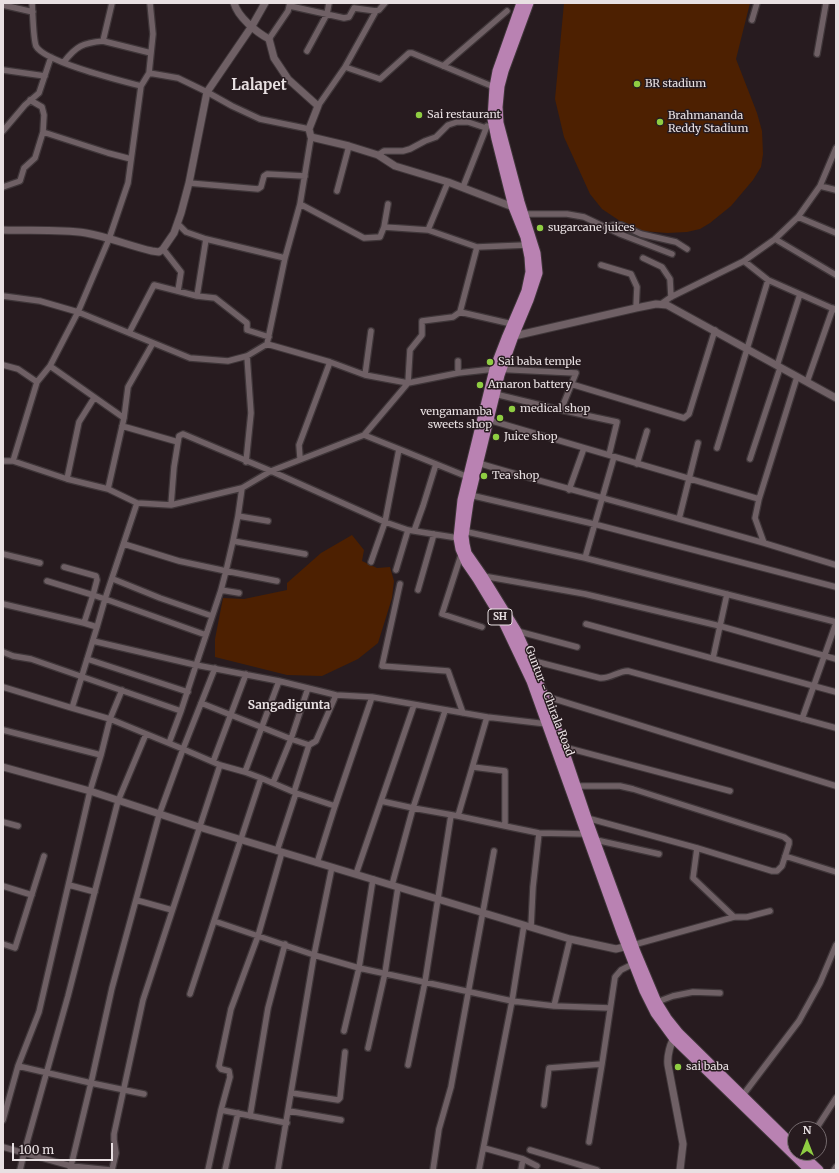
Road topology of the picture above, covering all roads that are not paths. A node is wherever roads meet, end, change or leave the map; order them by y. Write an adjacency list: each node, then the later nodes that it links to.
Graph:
1 (32, 3): 17 (street)
2 (112, 3): 22 (street)
3 (150, 3): 24 (street)
4 (234, 3): 20 (street)
5 (265, 3): 20 (street)
6 (329, 3): 18 (street)
7 (385, 3): 15 (street)
8 (521, 3): 34 (main road, Guntur - Chirala Road / SH)
9 (529, 3): 58 (main road, Guntur - Chirala Road / SH)
10 (757, 3): 19 (street)
11 (826, 3): 25 (street)
12 (290, 4): 18 (street); 21 (street)
13 (3, 5): 17 (street)
14 (355, 6): 15 (street); 18 (street)
15 (376, 11): 29 (street)
16 (507, 11): 28 (street)
17 (33, 12): 26 (street)
18 (327, 14): 23 (street)
19 (752, 20)
20 (252, 26): 21 (street); 35 (street)
21 (270, 39): 37 (street)
22 (103, 41): 24 (street); 27 (street)
23 (307, 51)
24 (151, 53): 31 (street)
25 (817, 54)
26 (51, 56): 27 (street); 32 (street)
27 (64, 62): 33 (street)
28 (443, 66): 29 (street); 34 (street)
29 (345, 67): 37 (street)
30 (3, 70): 32 (street)
31 (149, 73): 33 (street); 35 (street)
32 (45, 76): 36 (street)
33 (141, 86): 46 (street)
34 (494, 87): 38 (main road, Guntur - Chirala Road / SH)
35 (207, 92): 39 (street); 49 (street)
36 (30, 100): 40 (street); 41 (street)
37 (318, 106): 39 (street)
38 (489, 125): 45 (street); 52 (street); 57 (main road, Guntur - Chirala Road / SH)
39 (309, 129): 42 (street)
40 (3, 131)
41 (43, 132): 46 (street); 51 (street)
42 (311, 137): 43 (street); 47 (street)
43 (349, 146): 45 (street); 54 (street)
44 (836, 148): 50 (street)
45 (378, 155): 48 (street)
46 (131, 159): 66 (street)
47 (305, 176): 49 (street); 55 (street)
48 (448, 182): 52 (street); 64 (street)
49 (189, 183): 60 (street)
50 (820, 186): 53 (street); 59 (street)
51 (3, 187)
52 (463, 187): 57 (street)
53 (836, 190)
54 (337, 191)
55 (300, 204): 61 (street); 74 (street)
56 (388, 204): 61 (street)
57 (513, 207): 69 (main road, Guntur - Chirala Road / SH)
58 (524, 214): 62 (street); 95 (main road, Guntur - Chirala Road / SH)
59 (798, 218): 65 (street); 68 (street)
60 (178, 224): 67 (street); 71 (street)
61 (384, 227): 64 (street)
62 (607, 227): 72 (street); 73 (street)
63 (3, 230): 66 (street)
64 (428, 230): 70 (street)
65 (836, 233)
66 (109, 239): 71 (street); 88 (street)
67 (206, 239): 74 (street); 83 (street)
68 (775, 239): 76 (street); 78 (street)
69 (527, 245): 70 (street); 90 (main road, Guntur - Chirala Road / SH)
70 (477, 247): 89 (street)
71 (163, 249): 80 (street)
72 (687, 249)
73 (672, 254)
74 (285, 258): 94 (street)
75 (643, 258): 84 (street)
76 (744, 260): 79 (street); 84 (street)
77 (601, 265): 86 (street)
78 (836, 275)
79 (768, 280): 81 (street); 98 (street)
80 (178, 291): 83 (street); 93 (street)
81 (800, 294): 87 (street); 104 (street)
82 (3, 296): 88 (street)
83 (198, 296): 94 (street)
84 (671, 297): 85 (street)
85 (661, 304): 86 (street); 91 (street)
86 (636, 308): 95 (street)
87 (834, 309): 110 (street)
88 (78, 312): 93 (street); 103 (street)
89 (460, 312): 90 (street); 111 (street)
90 (512, 324): 95 (main road, Guntur - Chirala Road / SH)
91 (715, 330): 98 (street); 112 (street)
92 (371, 331): 107 (street)
93 (129, 333): 96 (street)
94 (269, 337): 97 (street)
95 (510, 337): 105 (main road, Guntur - Chirala Road / SH)
96 (153, 343): 99 (street); 117 (street)
97 (267, 344): 99 (street); 101 (street)
98 (747, 349): 104 (street); 125 (street)
99 (247, 356): 132 (street)
100 (458, 361): 106 (street)
101 (330, 362): 107 (street); 128 (street)
102 (3, 365): 109 (street)
103 (50, 366): 109 (street); 114 (street)
104 (778, 367): 108 (street); 129 (street)
105 (498, 369): 106 (street); 112 (street); 113 (main road, Guntur - Chirala Road / SH); 137 (main road, Guntur - Chirala Road / SH)
106 (458, 373): 111 (street)
107 (365, 375): 111 (street)
108 (797, 377): 110 (street); 145 (street)
109 (37, 382): 131 (street)
110 (807, 382): 115 (street)
111 (408, 383): 121 (street)
112 (571, 384): 116 (street)
113 (495, 394): 116 (street); 118 (main road, Guntur - Chirala Road / SH)
114 (94, 398): 117 (street); 138 (street)
115 (836, 398)
116 (561, 410): 127 (street)
117 (124, 418): 119 (street)
118 (489, 420): 124 (street); 133 (main road, Guntur - Chirala Road / SH)
119 (122, 426): 122 (street); 141 (street)
120 (647, 431): 135 (street)
121 (364, 435): 126 (street); 128 (street)
122 (178, 442): 132 (street); 147 (street)
123 (698, 443): 139 (street)
124 (584, 448): 127 (street); 142 (street)
125 (717, 448)
126 (399, 449): 134 (street); 151 (street)
127 (612, 456): 135 (street); 144 (street)
128 (300, 458): 136 (street)
129 (750, 459)
130 (3, 461): 131 (street)
131 (13, 461): 138 (street)
132 (246, 462): 136 (street)
133 (478, 463): 142 (street); 143 (main road, Guntur - Chirala Road / SH)
134 (436, 464): 137 (street); 153 (street)
135 (637, 464): 139 (street)
136 (271, 471): 140 (street); 151 (street)
137 (468, 477): 155 (main road, Guntur - Chirala Road / SH)
138 (67, 479): 141 (street)
139 (690, 479): 145 (street); 149 (street)
140 (242, 488): 147 (street); 148 (street)
141 (108, 490): 146 (street)
142 (569, 490): 144 (street)
143 (470, 495): 152 (street); 155 (main road, Guntur - Chirala Road / SH)
144 (602, 497): 149 (street); 152 (street)
145 (759, 498): 157 (street)
146 (137, 502): 147 (street); 158 (street)
147 (171, 504)
148 (238, 516): 150 (street); 156 (street)
149 (679, 519): 157 (street)
150 (268, 521)
151 (385, 522): 153 (street); 163 (street)
152 (594, 524): 162 (street); 174 (street)
153 (411, 530): 154 (street); 167 (street)
154 (434, 534): 155 (street); 176 (street)
155 (460, 534): 161 (main road, Guntur - Chirala Road / SH); 162 (street); 169 (main road, Guntur - Chirala Road / SH)
156 (232, 541): 160 (street); 168 (street)
157 (764, 543): 165 (street)
158 (124, 544): 168 (street); 170 (street)
159 (3, 554): 164 (street)
160 (305, 554)
161 (461, 555): 188 (street); 223 (main road, Guntur - Chirala Road / SH)
162 (585, 558): 178 (street)
163 (371, 562)
164 (40, 563)
165 (836, 565)
166 (64, 567): 179 (street)
167 (396, 570)
168 (226, 571): 172 (street); 175 (street)
169 (483, 576): 186 (street); 189 (main road, Guntur - Chirala Road / SH)
170 (113, 579): 180 (street); 182 (street)
171 (48, 581): 179 (street)
172 (277, 581)
173 (400, 584): 218 (street)
174 (836, 587)
175 (221, 590): 177 (street); 182 (street)
176 (418, 590)
177 (239, 593)
178 (727, 594): 183 (street); 186 (street)
179 (92, 595): 180 (street); 184 (street)
180 (105, 599): 187 (street); 190 (street)
181 (3, 604): 184 (street)
182 (212, 616): 190 (street)
183 (836, 622): 194 (street)
184 (84, 623): 187 (street)
185 (586, 624): 195 (street)
186 (720, 626): 194 (street); 195 (street)
187 (97, 627): 191 (street)
188 (482, 627)
189 (517, 630): 192 (street); 198 (main road, Guntur - Chirala Road / SH)
190 (206, 635): 199 (street)
191 (93, 641): 196 (street); 199 (street)
192 (577, 647)
193 (3, 652): 202 (street)
194 (825, 656): 197 (street); 204 (street)
195 (713, 658): 204 (street)
196 (87, 659): 202 (street); 208 (street)
197 (836, 659)
198 (530, 660): 211 (main road, Guntur - Chirala Road / SH); 222 (street)
199 (196, 665): 200 (street); 208 (street)
200 (215, 668): 201 (street); 213 (street)
201 (246, 674): 203 (street); 219 (street)
202 (82, 676): 207 (street); 215 (street)
203 (279, 681): 206 (street); 224 (street)
204 (814, 686): 209 (street); 222 (street)
205 (3, 687): 215 (street)
206 (308, 688): 210 (street); 228 (street)
207 (122, 690): 216 (street); 221 (street)
208 (188, 692): 216 (street)
209 (836, 692)
210 (336, 695): 212 (street); 230 (street)
211 (545, 696): 231 (main road, Guntur - Chirala Road / SH); 242 (street)
212 (372, 697): 214 (street); 248 (street)
213 (201, 703): 219 (street); 232 (street)
214 (414, 705): 217 (street); 247 (street)
215 (72, 708): 221 (street)
216 (181, 711): 229 (street)
217 (446, 711): 218 (street); 249 (street)
218 (463, 713): 220 (street)
219 (231, 715): 224 (street); 234 (street)
220 (487, 717): 223 (street); 237 (street)
221 (110, 719): 227 (street); 233 (street)
222 (802, 719): 225 (street)
223 (547, 724): 259 (main road, Guntur - Chirala Road / SH)
224 (262, 727): 228 (street); 238 (street)
225 (836, 728)
226 (3, 730): 233 (street)
227 (146, 734): 229 (street); 246 (street)
228 (291, 739): 230 (street); 240 (street)
229 (169, 743): 232 (street)
230 (309, 745): 245 (street)
231 (564, 747): 241 (main road, Guntur - Chirala Road / SH); 244 (street)
232 (183, 749): 234 (street); 250 (street)
233 (101, 755): 243 (street)
234 (213, 762): 235 (street)
235 (220, 765): 238 (street); 257 (street)
236 (3, 766): 243 (street)
237 (473, 767): 252 (street); 256 (street)
238 (245, 772): 239 (street)
239 (261, 778): 240 (street); 260 (street)
240 (274, 783): 245 (street)
241 (577, 786): 253 (main road, Guntur - Chirala Road / SH); 267 (street)
242 (836, 786)
243 (90, 791): 246 (street); 273 (street)
244 (730, 791)
245 (295, 792): 248 (street); 263 (street)
246 (118, 801): 250 (street); 276 (street)
247 (380, 801): 249 (street); 271 (street)
248 (336, 806): 268 (street)
249 (413, 808): 251 (street); 275 (street)
250 (159, 815): 257 (street); 279 (street)
251 (452, 815): 252 (street); 278 (street)
252 (458, 816): 256 (street)
253 (588, 818): 261 (main road, Guntur - Chirala Road / SH); 262 (street)
254 (3, 822): 255 (street)
255 (18, 826)
256 (505, 826): 258 (street)
257 (199, 827): 260 (street); 280 (street)
258 (539, 833): 259 (street); 285 (street)
259 (585, 834): 291 (main road, Guntur - Chirala Road / SH)
260 (241, 840): 263 (street); 284 (street)
261 (596, 840): 265 (street); 291 (main road, Guntur - Chirala Road / SH)
262 (697, 848): 267 (street); 283 (street)
263 (279, 851): 268 (street); 286 (street)
264 (494, 851): 282 (street)
265 (659, 854)
266 (44, 856): 277 (street)
267 (785, 856): 270 (street)
268 (317, 863): 269 (street)
269 (332, 867): 271 (street); 292 (street)
270 (836, 872)
271 (356, 874): 272 (street)
272 (373, 880): 275 (street); 294 (street)
273 (69, 885): 276 (street); 310 (street)
274 (3, 886): 277 (street)
275 (395, 886): 278 (street); 295 (street)
276 (95, 892): 311 (street)
277 (32, 895): 288 (street)
278 (438, 899): 282 (street); 296 (street)
279 (136, 900): 280 (street); 312 (street)
280 (172, 910): 313 (street)
281 (770, 911): 283 (street)
282 (482, 912): 285 (street); 297 (street)
283 (734, 918): 291 (street)
284 (214, 921): 286 (street); 298 (street)
285 (527, 926): 287 (street); 300 (street)
286 (258, 936): 289 (street); 319 (street)
287 (570, 939): 291 (street); 302 (street)
288 (3, 944)
289 (285, 944): 292 (street); 322 (street)
290 (836, 945): 316 (street)
291 (630, 946): 293 (main road, Guntur - Chirala Road / SH); 301 (main road, Guntur - Chirala Road / SH)
292 (314, 955): 294 (street); 314 (street)
293 (633, 964): 303 (street); 305 (main road, Guntur - Chirala Road / SH)
294 (359, 968): 295 (street); 304 (street)
295 (385, 973): 296 (street); 306 (street)
296 (425, 982): 297 (street); 309 (street)
297 (468, 991): 300 (street); 343 (street)
298 (190, 994)
299 (720, 994): 301 (street)
300 (512, 1001): 302 (street); 330 (street)
301 (657, 1002): 305 (main road, Guntur - Chirala Road / SH)
302 (554, 1006): 303 (street)
303 (610, 1008): 308 (street)
304 (344, 1031)
305 (676, 1036): 316 (main road, Guntur - Chirala Road / SH); 347 (street); 348 (main road, Guntur - Chirala Road / SH)
306 (368, 1048)
307 (345, 1052): 314 (street)
308 (602, 1064): 318 (street); 328 (street)
309 (408, 1065)
310 (18, 1066): 311 (street); 323 (street)
311 (46, 1073): 312 (street); 332 (street)
312 (91, 1083): 313 (street); 336 (street)
313 (124, 1090): 315 (street); 339 (street)
314 (292, 1093): 320 (street)
315 (144, 1094)
316 (743, 1095): 327 (main road, Guntur - Chirala Road / SH)
317 (836, 1098): 325 (street)
318 (544, 1105)
319 (221, 1110): 321 (street); 340 (street)
320 (288, 1111): 324 (street); 326 (street)
321 (238, 1113): 322 (street); 341 (street)
322 (250, 1116): 326 (street)
323 (3, 1120)
324 (341, 1120)
325 (821, 1121)
326 (287, 1124): 342 (street)
327 (787, 1139)
328 (589, 1142)
329 (3, 1147): 332 (street)
330 (484, 1148): 333 (street); 344 (street)
331 (530, 1150): 346 (street)
332 (24, 1153): 336 (street); 338 (street)
333 (523, 1159): 335 (street); 345 (street)
334 (809, 1161): 349 (main road)
335 (537, 1166)
336 (71, 1168): 339 (street)
337 (836, 1168): 350 (street)
338 (20, 1170)
339 (111, 1170)
340 (208, 1170)
341 (225, 1170)
342 (278, 1170)
343 (433, 1170)
344 (479, 1170)
345 (521, 1170)
346 (596, 1170)
347 (680, 1170)
348 (809, 1170)
349 (819, 1170)
350 (834, 1170)

